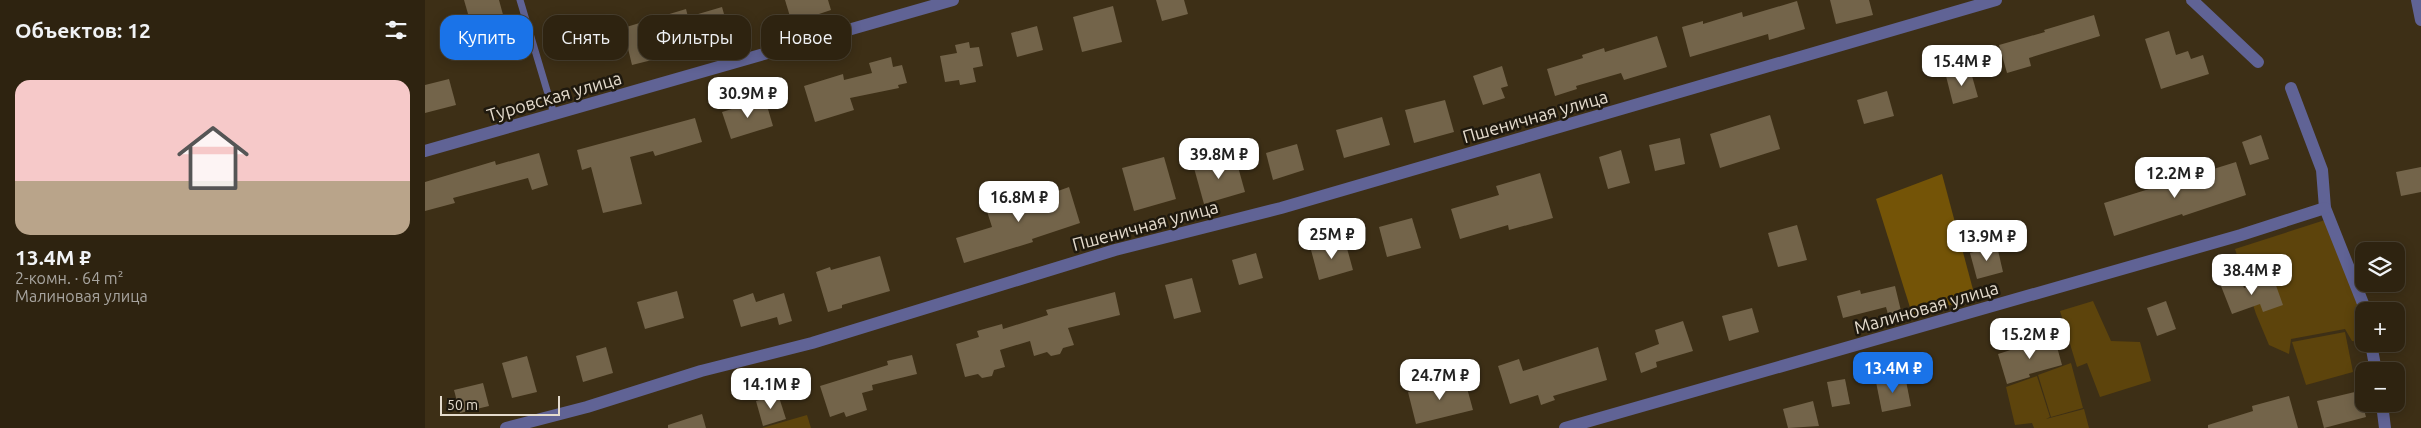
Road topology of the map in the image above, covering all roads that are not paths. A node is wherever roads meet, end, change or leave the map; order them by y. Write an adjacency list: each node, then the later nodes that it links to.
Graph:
1 (520, 0): 9 (lane)
2 (953, 0): 9 (street, Туровская улица)
3 (1996, 0): 14 (street, Пшеничная улица)
4 (2192, 0): 7 (street)
5 (2417, 0): 6 (street)
6 (2421, 20)
7 (2258, 62)
8 (2291, 88): 11 (street)
9 (554, 114): 10 (street, Туровская улица)
10 (425, 151)
11 (2325, 208): 12 (street); 15 (street, Малиновая улица)
12 (2362, 302)
13 (2383, 412): 16 (street)
14 (507, 428)
15 (1565, 428)
16 (2385, 428)

